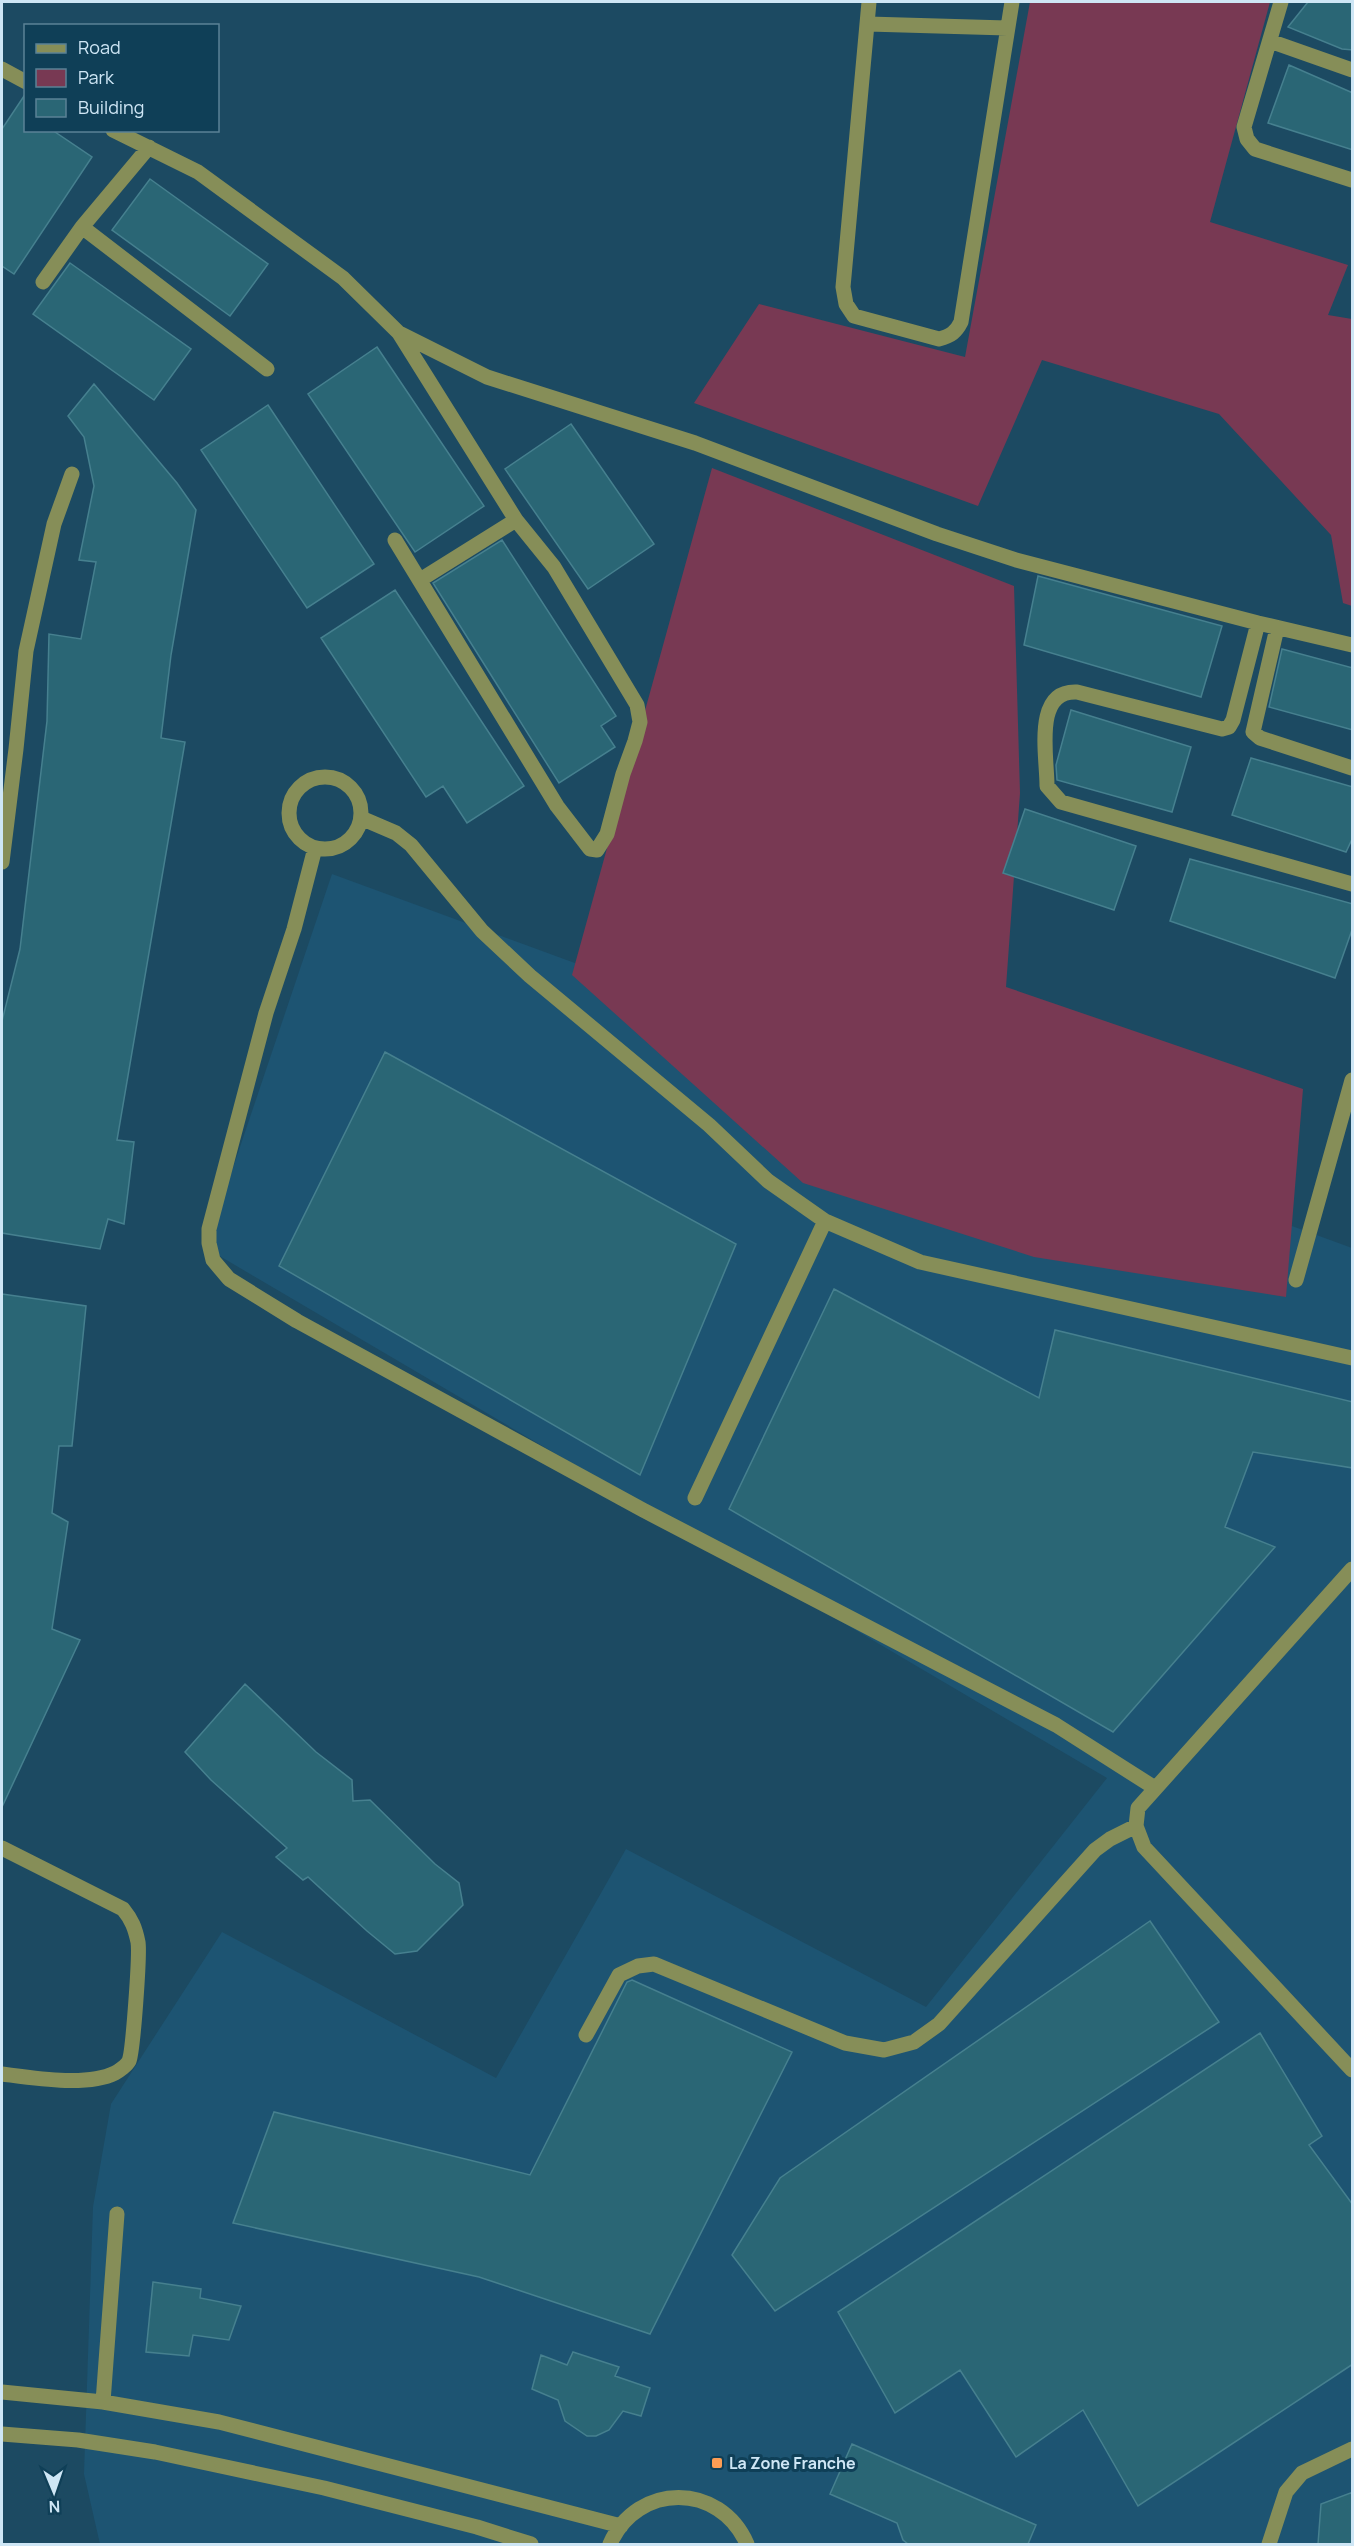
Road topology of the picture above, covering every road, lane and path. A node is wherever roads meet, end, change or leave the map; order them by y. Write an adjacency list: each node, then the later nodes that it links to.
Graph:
1 (869, 2): 4 (street)
2 (1012, 2): 5 (street)
3 (1281, 2): 6 (street)
4 (868, 24): 5 (street); 5 (street)
5 (1007, 28)
6 (1270, 41): 8 (street); 12 (street)
7 (2, 69): 9 (street)
8 (1353, 70)
9 (24, 81)
10 (117, 132): 11 (street)
11 (149, 147): 13 (street); 15 (street)
12 (1353, 180)
13 (82, 227): 14 (street); 16 (street)
14 (43, 282)
15 (399, 333): 18 (street); 21 (street)
16 (267, 369)
17 (72, 474): 27 (street)
18 (516, 520): 20 (street); 20 (street)
19 (395, 540): 20 (street)
20 (420, 580)
21 (1258, 623): 22 (street); 28 (street)
22 (1277, 628): 23 (street); 24 (street)
23 (1353, 645)
24 (1353, 768)
25 (361, 818): 26 (street); 26 (street); 30 (street)
26 (315, 848): 35 (street)
27 (2, 862)
28 (1353, 884)
29 (1353, 1080): 31 (street)
30 (825, 1221): 32 (street); 33 (street)
31 (1296, 1280)
32 (1353, 1358)
33 (695, 1498)
34 (1353, 1569): 35 (street)
35 (1155, 1788): 36 (street)
36 (1136, 1826): 38 (street); 39 (street)
37 (2, 1848): 40 (street)
38 (586, 2035)
39 (1353, 2070)
40 (2, 2074)
41 (117, 2214): 43 (street)
42 (2, 2392): 43 (street)
43 (103, 2402): 46 (street)
44 (2, 2433): 47 (street)
45 (1353, 2449): 50 (street)
46 (621, 2526): 48 (street); 49 (street)
47 (531, 2544)
48 (610, 2544)
49 (747, 2544)
50 (1269, 2544)

